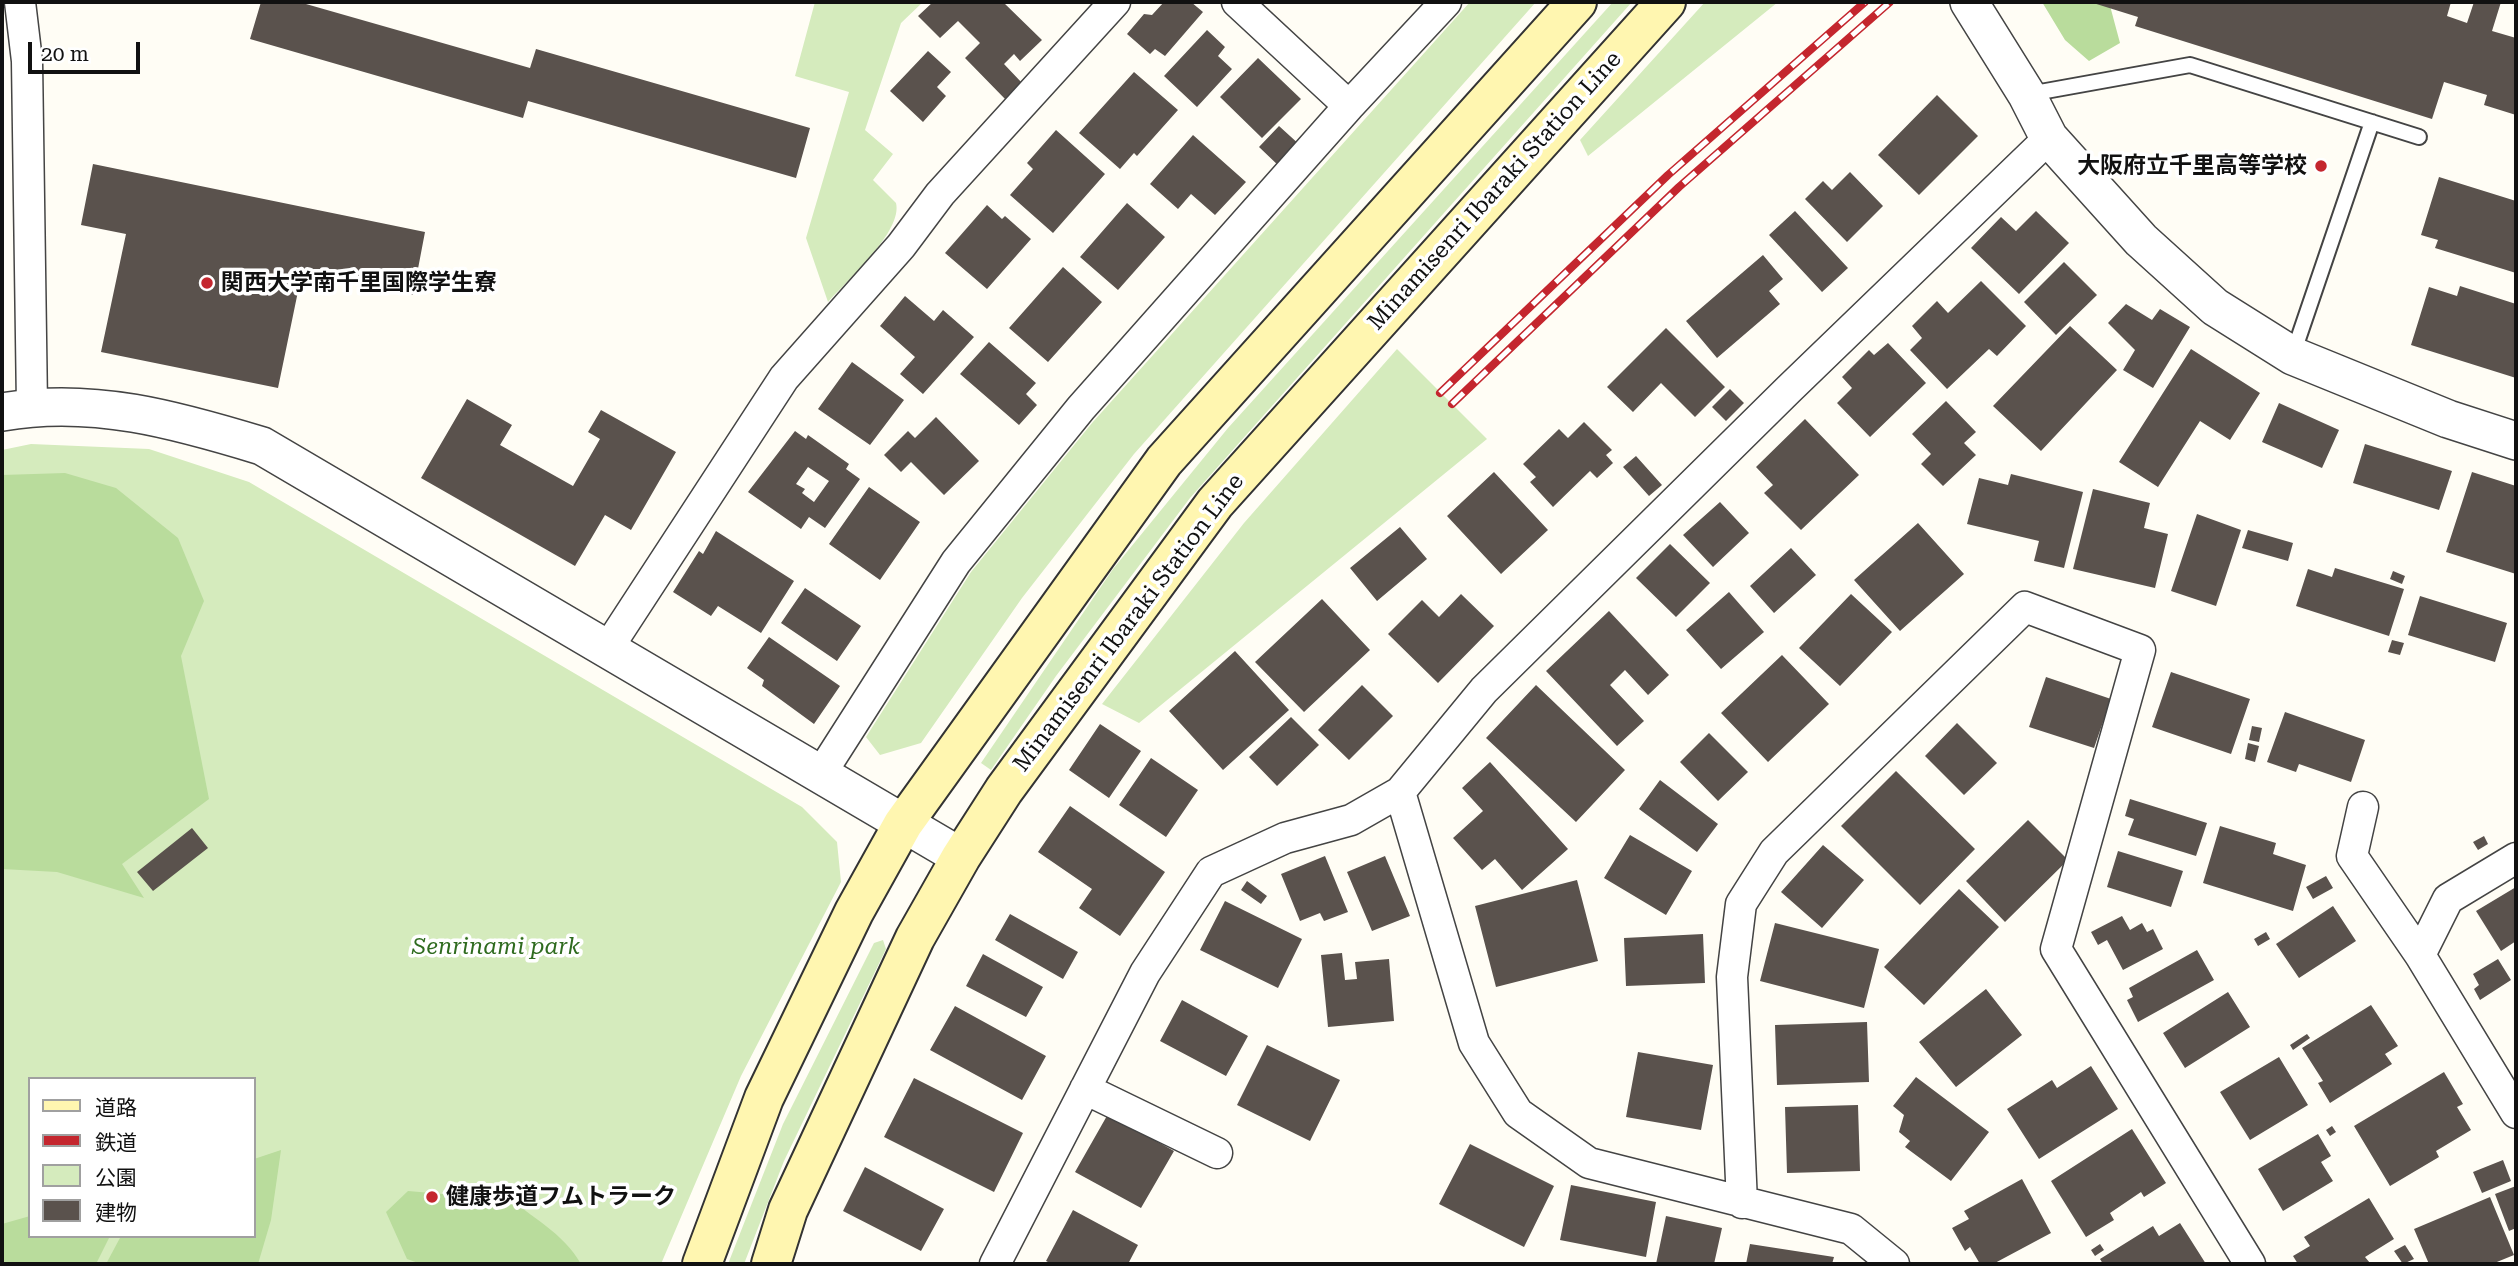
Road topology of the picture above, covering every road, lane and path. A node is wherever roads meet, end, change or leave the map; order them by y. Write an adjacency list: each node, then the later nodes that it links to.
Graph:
1 (20, 2): 14 (street)
2 (1115, 2): 16 (street)
3 (1237, 2): 9 (street)
4 (1446, 2): 9 (street)
5 (1577, 2): 20 (main road)
6 (1666, 2): 21 (main road, Minamisenri Ibaraki Station Line)
7 (1972, 6): 8 (street)
8 (2027, 95): 10 (lane); 12 (street)
9 (1349, 106): 17 (street)
10 (2372, 122): 11 (lane); 13 (lane)
11 (2419, 137)
12 (2049, 138): 13 (street); 18 (street)
13 (2293, 356): 15 (street)
14 (17, 409): 16 (street)
15 (2516, 441)
16 (607, 651): 17 (street)
17 (820, 775): 20 (street)
18 (1400, 792): 24 (street); 27 (street)
19 (2363, 807): 23 (street)
20 (903, 824): 21 (street); 28 (main road)
21 (961, 857): 29 (main road, Minamisenri Ibaraki Station Line)
22 (2516, 858): 23 (street)
23 (2420, 955): 25 (street)
24 (1085, 1089): 26 (street); 30 (street)
25 (2516, 1113)
26 (1217, 1153)
27 (1742, 1203): 31 (street); 32 (street)
28 (702, 1264)
29 (771, 1264)
30 (995, 1264)
31 (1894, 1264)
32 (2250, 1264)

